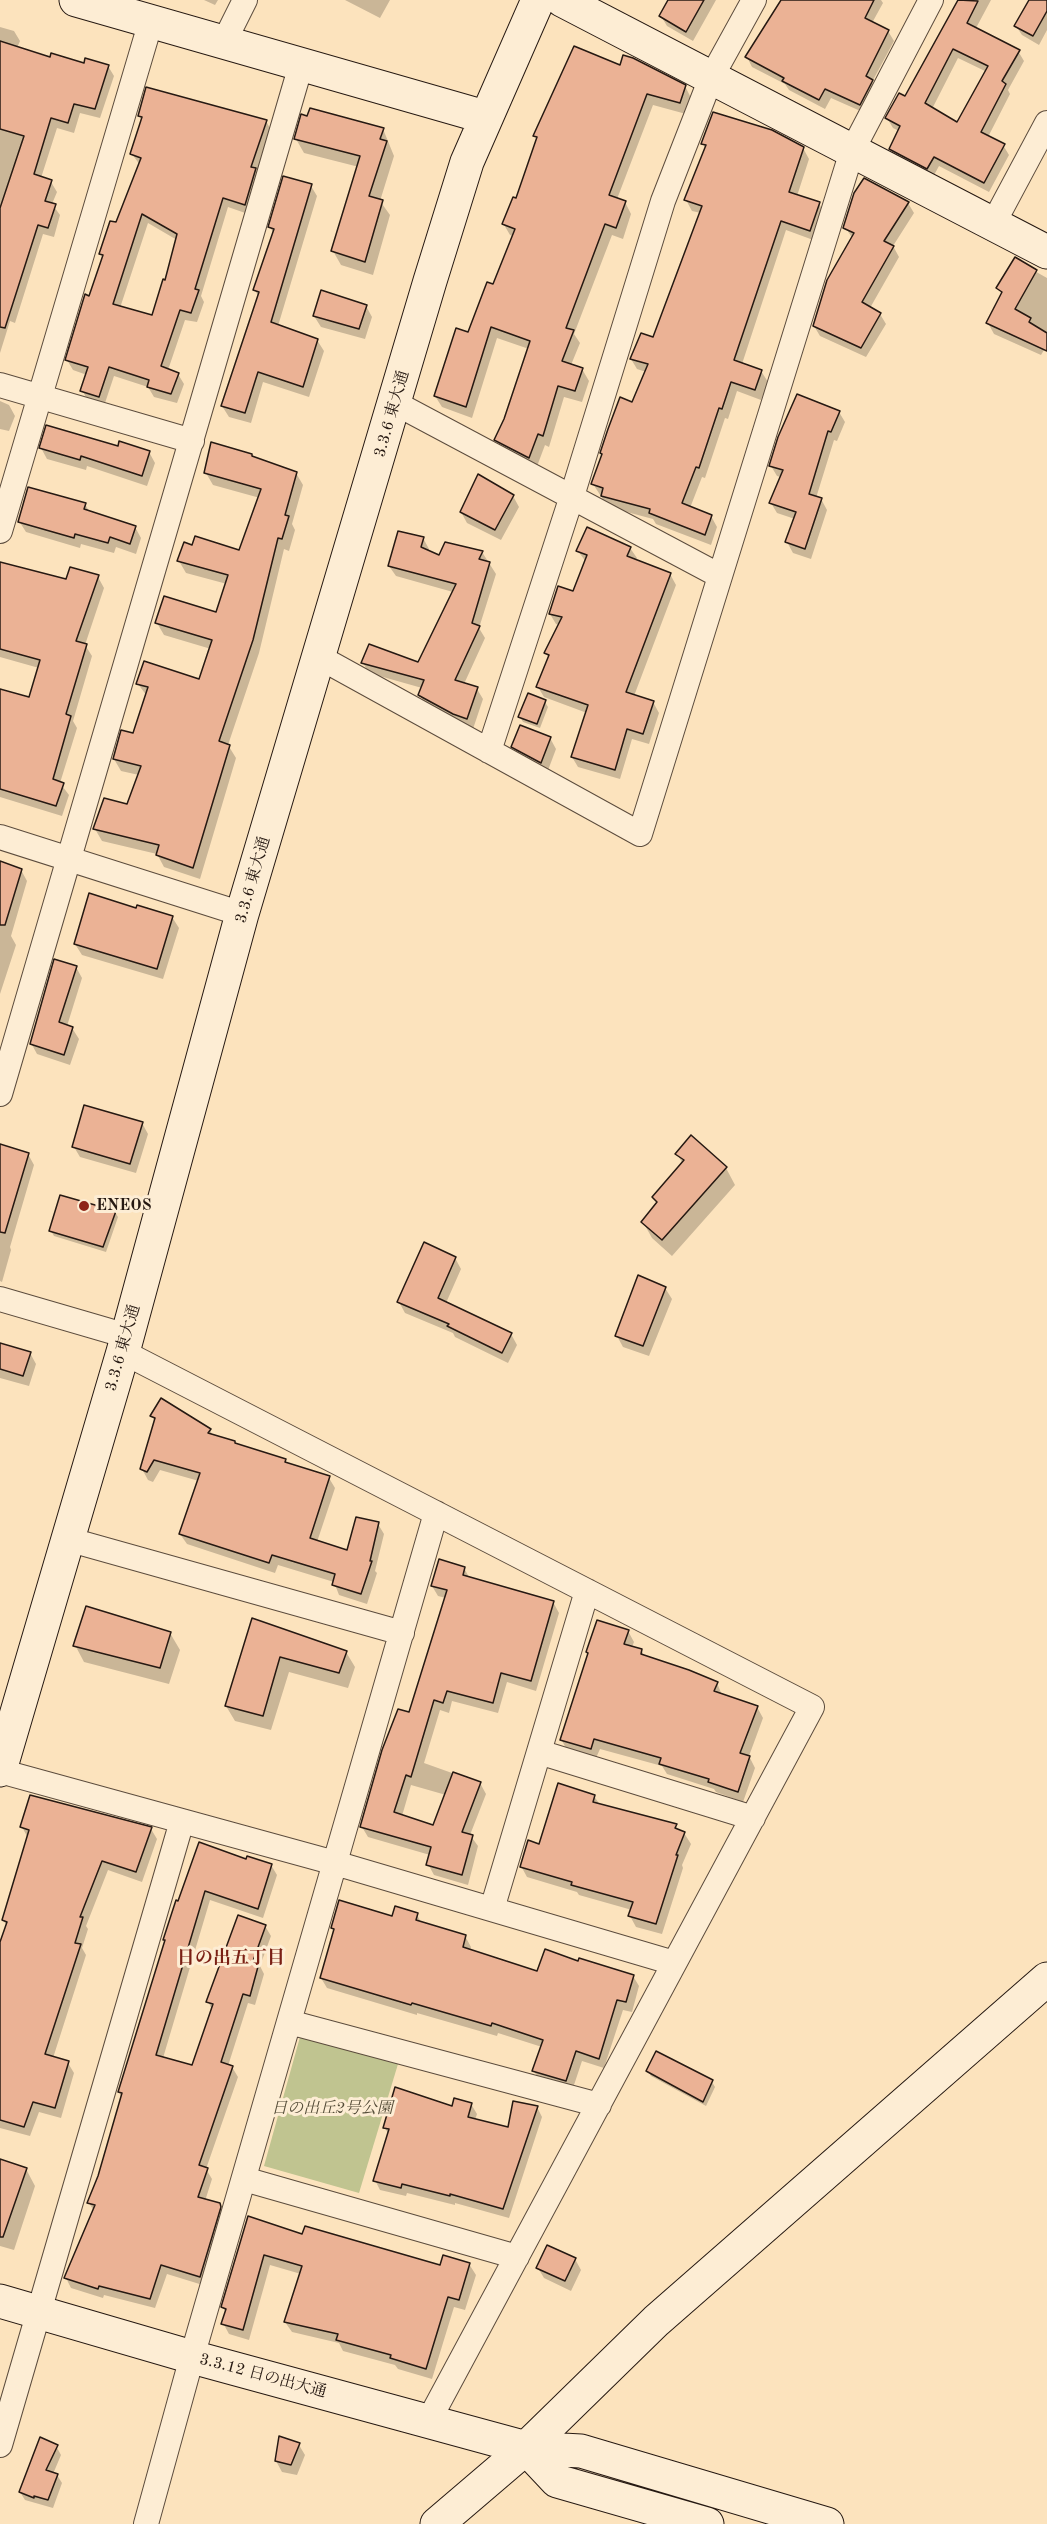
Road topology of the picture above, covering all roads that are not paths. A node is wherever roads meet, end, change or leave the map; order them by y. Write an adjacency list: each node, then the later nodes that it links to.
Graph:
1 (76, 0): 7 (street)
2 (245, 0): 8 (street)
3 (538, 0): 11 (street, 3.3.6 東大通)
4 (562, 0): 10 (street)
5 (754, 0): 10 (street)
6 (931, 0): 13 (street)
7 (151, 21): 8 (street); 17 (street)
8 (223, 44): 9 (street)
9 (301, 65): 11 (street); 19 (street)
10 (711, 78): 13 (street); 20 (street)
11 (485, 117): 18 (street, 3.3.6 東大通)
12 (1047, 123): 14 (street)
13 (852, 151): 14 (street); 22 (street)
14 (993, 224): 15 (street)
15 (1047, 252)
16 (0, 385): 17 (street)
17 (40, 397): 19 (street); 21 (street)
18 (395, 404): 20 (street); 23 (street, 3.3.6 東大通)
19 (192, 441): 26 (street)
20 (572, 496): 22 (street); 24 (street)
21 (0, 531)
22 (720, 576): 24 (street)
23 (319, 657): 24 (street); 27 (street, 3.3.6 東大通)
24 (489, 751)
25 (0, 837): 26 (street)
26 (69, 859): 27 (street); 28 (street)
27 (243, 914): 30 (street, 3.3.6 東大通)
28 (0, 1094)
29 (0, 1299): 30 (street)
30 (125, 1344): 31 (street); 32 (street, 3.3.6 東大通)
31 (436, 1513): 33 (street); 34 (street)
32 (68, 1539): 34 (street); 36 (street, 3.3.6 東大通)
33 (587, 1591): 35 (street); 37 (street)
34 (402, 1633): 39 (street)
35 (539, 1752): 37 (street); 40 (street)
36 (0, 1771): 38 (street)
37 (753, 1818): 41 (street)
38 (182, 1821): 39 (street); 48 (street)
39 (335, 1863): 40 (street); 43 (street)
40 (492, 1910): 41 (street)
41 (674, 1963): 44 (street)
42 (1047, 1979): 52 (street)
43 (289, 2022): 44 (street); 45 (street)
44 (599, 2105): 46 (street)
45 (244, 2179): 46 (street); 49 (street)
46 (517, 2257): 50 (street)
47 (0, 2301): 48 (street, 3.3.12 日の出大通)
48 (38, 2312): 49 (street, 3.3.12 日の出大通); 51 (street)
49 (192, 2357): 50 (street, 3.3.12 日の出大通); 53 (street)
50 (429, 2420): 52 (street, 3.3.12 日の出大通)
51 (0, 2445)
52 (526, 2448): 54 (street); 55 (street); 56 (street, 3.3.12 日の出大通)
53 (146, 2524)
54 (437, 2524)
55 (707, 2524)
56 (827, 2524)

